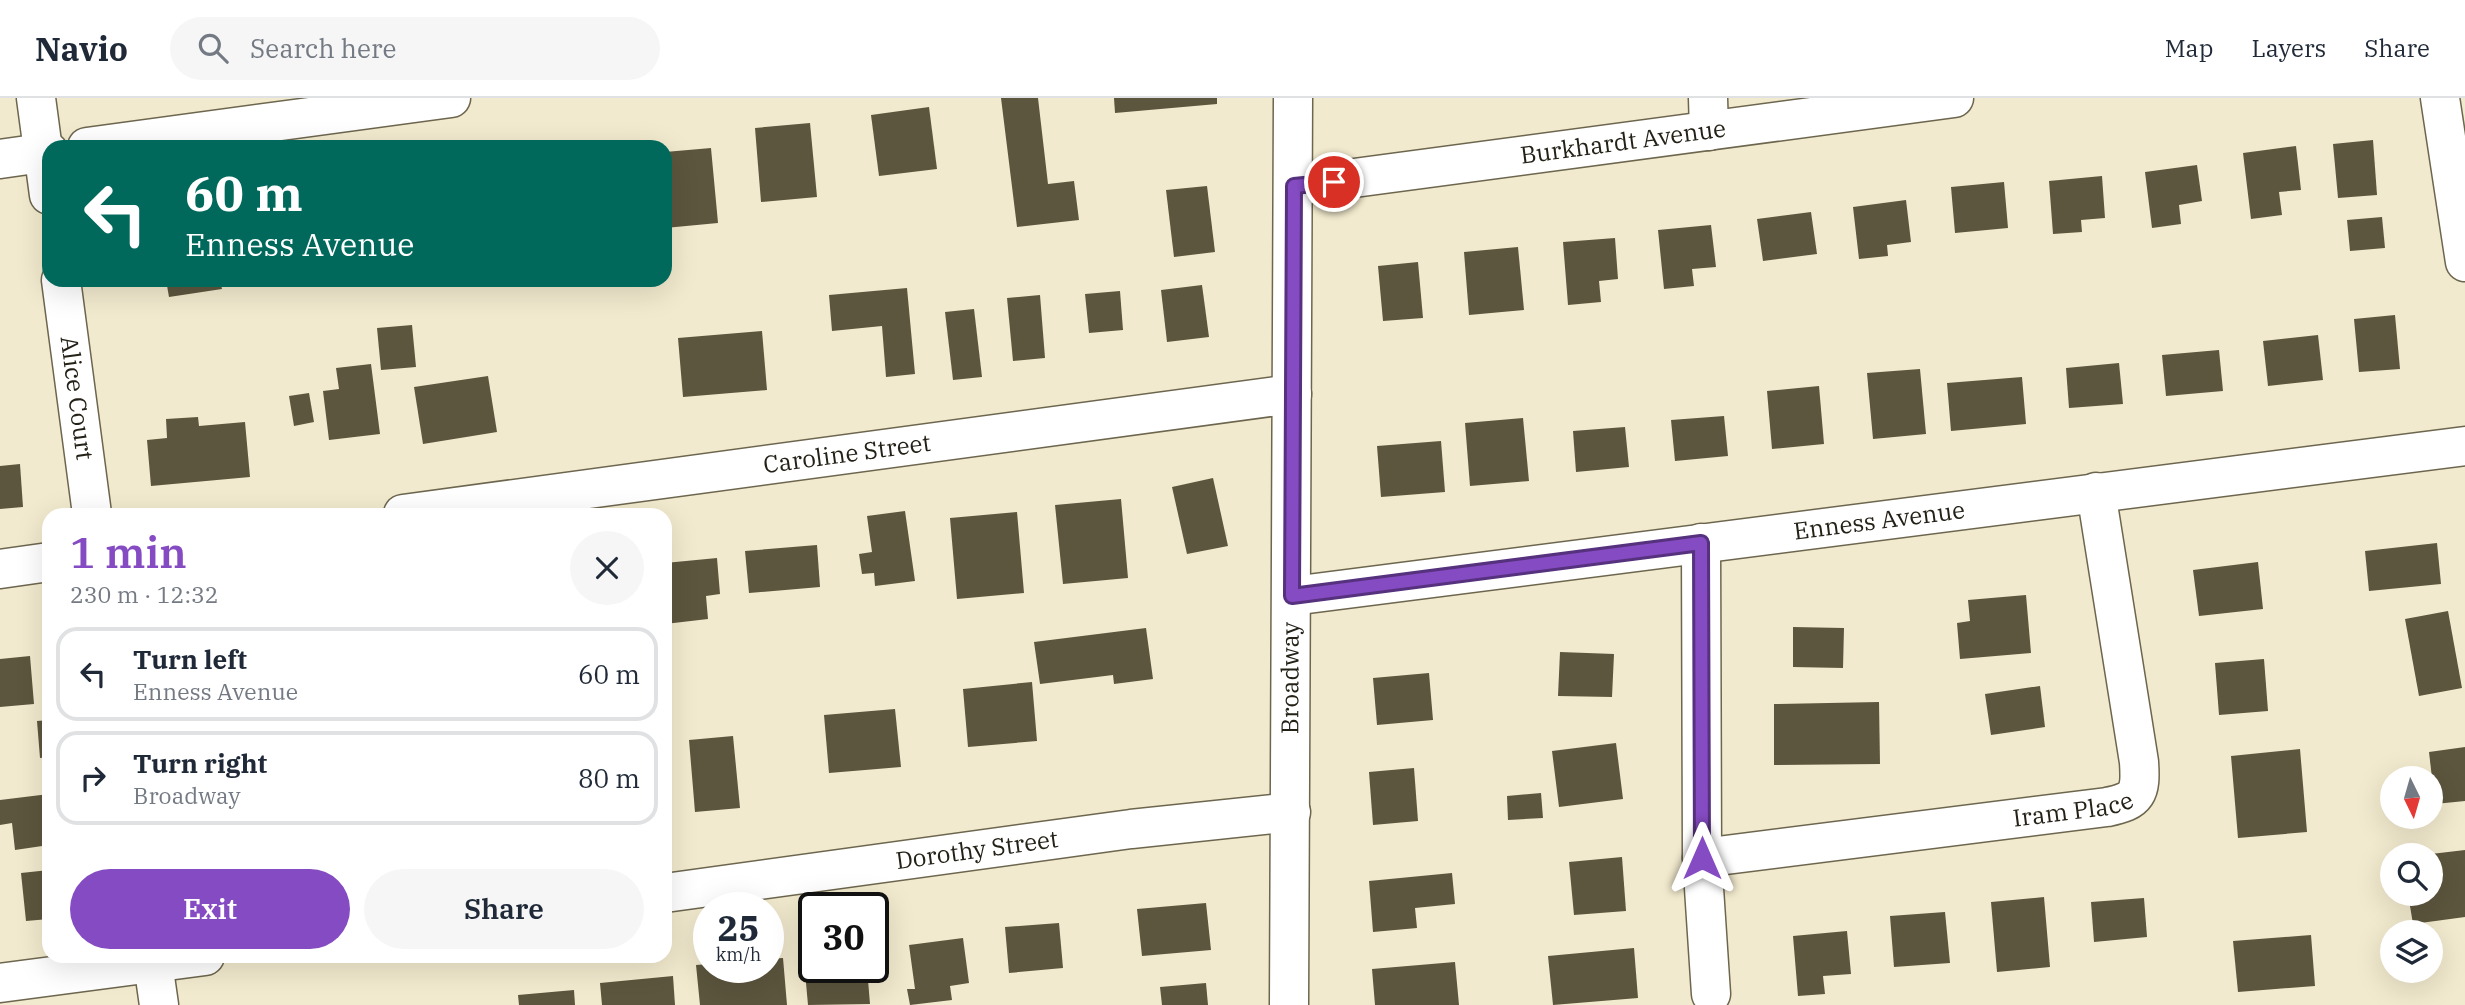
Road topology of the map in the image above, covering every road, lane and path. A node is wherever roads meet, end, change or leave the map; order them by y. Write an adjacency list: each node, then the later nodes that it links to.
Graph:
1 (36, 98): 7 (street)
2 (451, 98): 8 (street)
3 (1293, 98): 11 (street, Broadway)
4 (1954, 98): 6 (street, Burkhardt Avenue)
5 (2440, 98): 12 (street)
6 (1708, 114): 11 (street, Burkhardt Avenue)
7 (44, 140)
8 (139, 140)
9 (42, 154): 10 (street)
10 (0, 159)
11 (1294, 186): 14 (street, Broadway)
12 (2465, 262)
13 (62, 287): 17 (street, Alice Court)
14 (1292, 394): 18 (street, Caroline Street); 22 (street, Broadway)
15 (2465, 446): 16 (street, Enness Avenue)
16 (2096, 492): 19 (street, Enness Avenue); 24 (street, Iram Place)
17 (91, 508)
18 (447, 508)
19 (1701, 543): 22 (street, Enness Avenue); 24 (street)
20 (42, 563): 21 (street)
21 (0, 569)
22 (1292, 596): 23 (street, Broadway)
23 (1291, 812): 25 (street, Dorothy Street); 31 (street, Broadway)
24 (1702, 858): 29 (street)
25 (672, 892)
26 (128, 963): 28 (street)
27 (154, 963): 30 (street)
28 (0, 983)
29 (1711, 994)
30 (159, 1005)
31 (1289, 1005)

